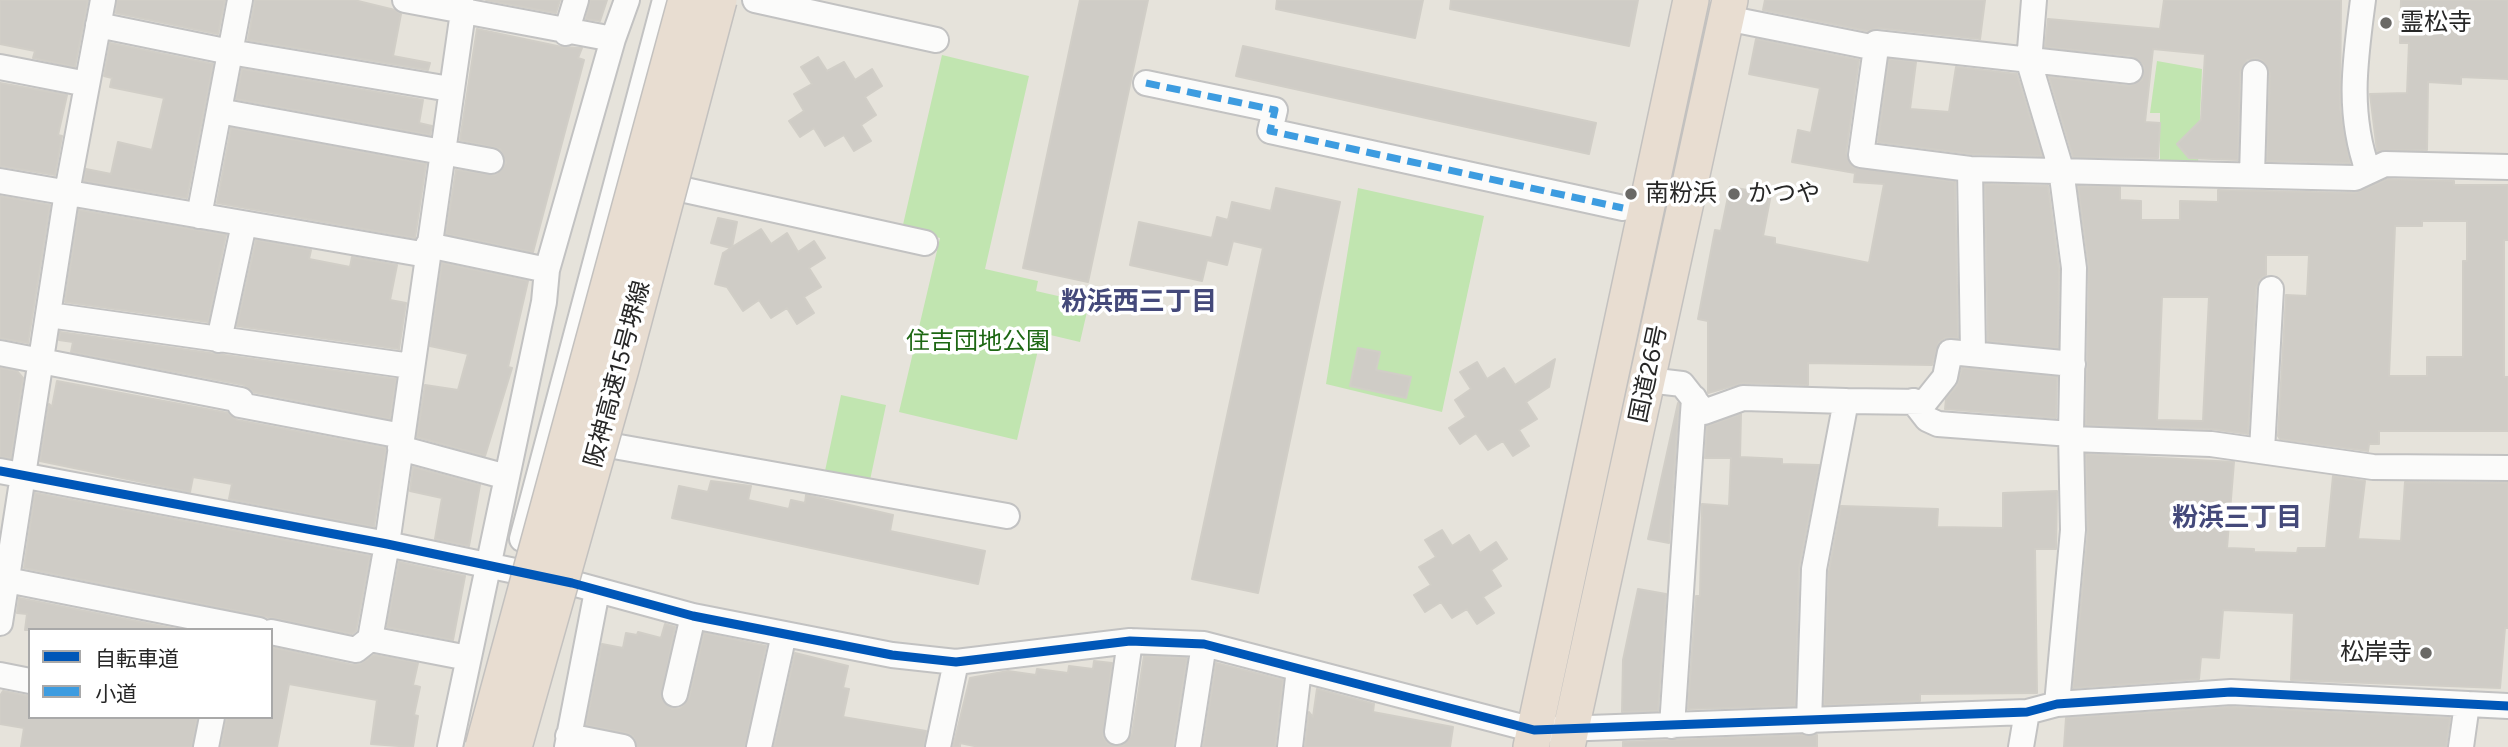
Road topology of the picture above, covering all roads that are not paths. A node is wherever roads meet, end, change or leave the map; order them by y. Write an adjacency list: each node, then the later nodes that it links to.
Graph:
1 (103, 0): 16 (street)
2 (240, 0): 21 (street)
3 (405, 0): 14 (street)
4 (576, 0): 17 (street)
5 (627, 0): 18 (street)
6 (665, 0): 68 (street)
7 (686, 0): 100 (highway, 阪神高速15号堺線, bridge)
8 (719, 0): 101 (highway, 阪神高速15号堺線, bridge)
9 (727, 0): 38 (street)
10 (755, 0): 19 (street)
11 (1691, 0): 95 (highway, 国道26号)
12 (2034, 0): 22 (street)
13 (2363, 0): 35 (street)
14 (462, 6): 17 (street); 28 (street)
15 (1728, 9): 20 (street); 54 (highway, 国道26号)
16 (98, 25): 21 (street); 27 (street)
17 (566, 33): 18 (street)
18 (613, 39): 45 (street)
19 (936, 40)
20 (1876, 48): 22 (street); 33 (street)
21 (230, 52): 28 (street); 29 (street)
22 (2029, 62): 24 (street); 34 (street)
23 (0, 67): 27 (street)
24 (2130, 71)
25 (2256, 73): 36 (street)
26 (1146, 83): 40 (street)
27 (87, 84): 39 (street)
28 (450, 89): 30 (street)
29 (219, 110): 30 (street); 41 (street)
30 (443, 153): 31 (street); 44 (street)
31 (491, 161)
32 (2508, 167): 35 (street)
33 (1970, 169): 34 (street); 49 (street)
34 (2061, 169): 36 (street); 52 (street)
35 (2368, 171): 36 (street)
36 (2252, 175)
37 (0, 181): 39 (street)
38 (676, 188): 43 (street); 60 (street)
39 (67, 192): 41 (street); 47 (street)
40 (1623, 208)
41 (199, 216): 42 (street)
42 (244, 224): 44 (street); 48 (street)
43 (925, 243)
44 (428, 250): 45 (street); 53 (street)
45 (547, 271): 64 (street)
46 (2271, 289): 61 (street)
47 (49, 315): 48 (street); 51 (street)
48 (219, 340): 53 (street)
49 (1973, 352): 52 (street); 57 (street)
50 (0, 354): 51 (street)
51 (42, 361): 59 (street); 63 (street)
52 (2073, 364): 58 (street)
53 (411, 366): 59 (street)
54 (1648, 380): 55 (street); 94 (highway, 国道26号)
55 (1694, 398): 56 (street); 92 (street)
56 (1846, 401): 57 (street); 91 (street)
57 (1913, 401): 58 (street)
58 (2071, 437): 61 (street); 86 (street)
59 (401, 442): 64 (street); 66 (street)
60 (608, 445): 65 (street); 70 (street)
61 (2262, 450): 62 (street)
62 (2508, 468)
63 (12, 474): 66 (street); 69 (street)
64 (507, 477): 67 (street)
65 (1007, 516)
66 (387, 544): 67 (street); 77 (street)
67 (488, 565): 68 (street); 80 (street)
68 (513, 570): 70 (street); 99 (street)
69 (7, 580): 73 (street); 74 (street)
70 (572, 583): 71 (street); 102 (street)
71 (597, 591): 72 (street); 96 (street)
72 (693, 615): 76 (street); 85 (street)
73 (0, 623)
74 (226, 626)
75 (273, 632): 77 (street)
76 (784, 634): 81 (street); 104 (street)
77 (370, 639): 80 (street)
78 (1130, 641): 79 (street); 81 (street); 93 (street)
79 (1204, 644): 82 (street); 106 (street)
80 (468, 657): 98 (street)
81 (956, 662): 105 (street)
82 (1299, 669): 95 (street); 107 (street)
83 (0, 675): 84 (street)
84 (28, 681)
85 (675, 694)
86 (2057, 704): 87 (street); 89 (street)
87 (2467, 704): 88 (street); 109 (street)
88 (2508, 706)
89 (2027, 712): 91 (street); 108 (street)
90 (212, 719): 97 (street)
91 (1809, 722): 92 (street)
92 (1672, 726): 94 (street)
93 (1117, 732)
94 (1569, 738): 95 (street)
95 (1533, 739)
96 (568, 742): 103 (street)
97 (206, 747)
98 (450, 747)
99 (472, 747)
100 (483, 747)
101 (514, 747)
102 (530, 747)
103 (623, 747)
104 (759, 747)
105 (938, 747)
106 (1188, 747)
107 (1290, 747)
108 (2021, 747)
109 (2461, 747)

